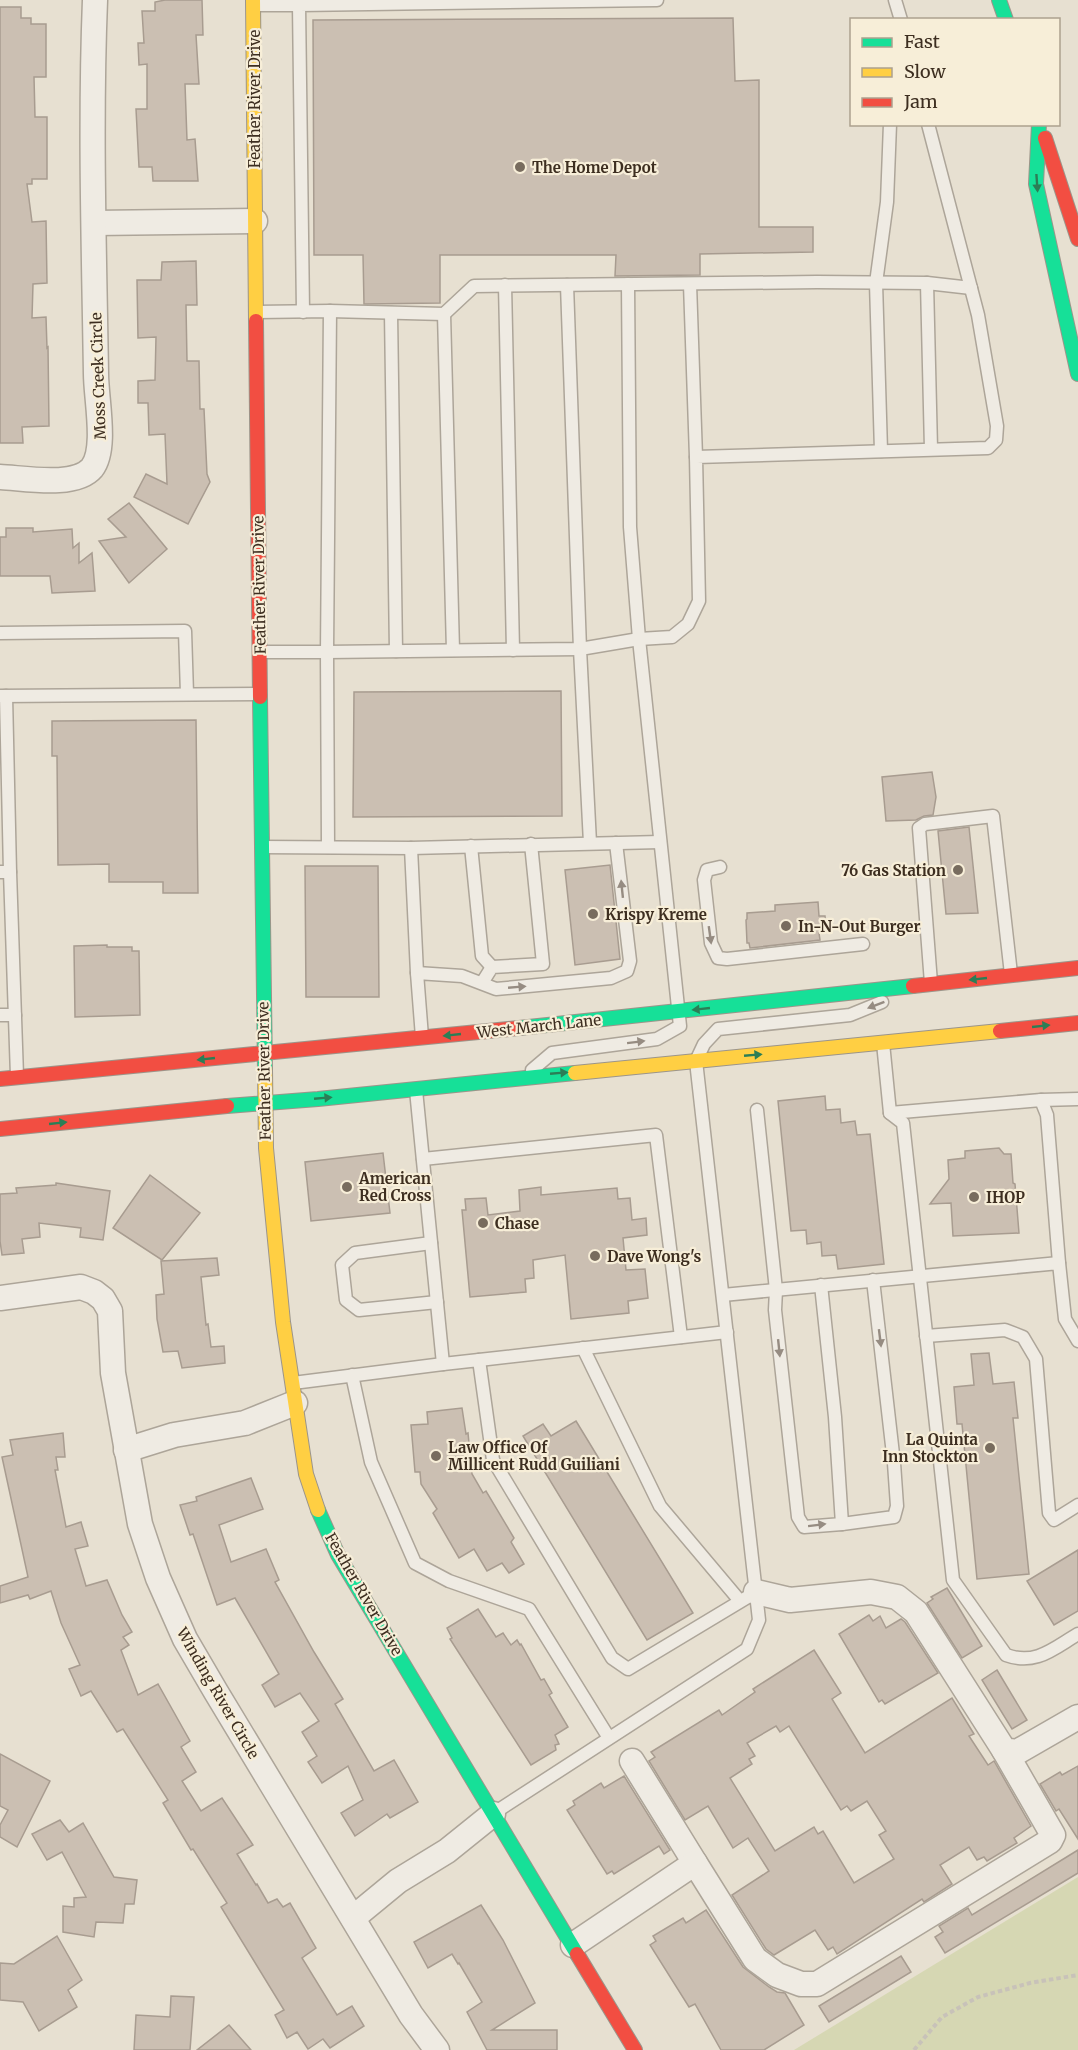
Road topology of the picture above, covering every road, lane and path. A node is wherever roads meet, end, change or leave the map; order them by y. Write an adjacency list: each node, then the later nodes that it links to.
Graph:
1 (95, 0): 15 (street, Moss Creek Circle)
2 (657, 0): 6 (lane)
3 (895, 0): 7 (lane); 8 (lane)
4 (999, 0): 9 (main road)
5 (253, 2): 6 (lane); 14 (main road, Feather River Drive)
6 (299, 4): 26 (lane)
7 (894, 18)
8 (900, 18)
9 (1005, 18)
10 (890, 126): 17 (lane)
11 (929, 126): 23 (lane)
12 (1040, 126): 29 (main road, one-way to 29)
13 (1041, 126): 16 (main road)
14 (255, 221): 15 (street); 25 (main road, Feather River Drive)
15 (94, 223): 33 (street, Moss Creek Circle)
16 (1078, 239)
17 (876, 283): 18 (lane); 20 (lane); 31 (lane)
18 (927, 283): 23 (lane); 30 (lane)
19 (628, 284): 20 (lane); 22 (lane); 35 (lane)
20 (690, 284): 32 (lane)
21 (505, 285): 22 (lane); 28 (lane); 38 (lane)
22 (567, 285): 36 (lane)
23 (970, 288): 30 (lane)
24 (330, 311): 26 (lane); 27 (lane); 41 (lane)
25 (256, 312): 26 (lane); 40 (main road, Feather River Drive)
26 (303, 312)
27 (391, 313): 28 (lane); 39 (lane)
28 (444, 314): 37 (lane)
29 (1078, 375)
30 (931, 449): 31 (lane)
31 (881, 451): 32 (lane)
32 (696, 457): 35 (lane)
33 (0, 477)
34 (0, 633): 42 (lane)
35 (639, 639): 36 (lane); 45 (lane)
36 (580, 649): 38 (lane); 46 (lane)
37 (453, 650): 38 (lane); 39 (lane)
38 (513, 650)
39 (396, 651): 41 (lane)
40 (260, 652): 41 (lane); 43 (main road, Feather River Drive)
41 (327, 652): 51 (lane)
42 (187, 694): 43 (lane); 44 (lane)
43 (260, 694): 50 (main road, Feather River Drive)
44 (3, 696): 54 (lane)
45 (660, 842): 47 (lane); 62 (lane)
46 (590, 843): 47 (lane); 48 (lane)
47 (616, 843): 60 (lane, one-way to 47)
48 (531, 844): 49 (lane); 56 (lane)
49 (471, 846): 52 (lane); 56 (lane)
50 (261, 847): 51 (lane); 68 (main road, Feather River Drive)
51 (328, 847): 52 (lane)
52 (411, 848): 58 (lane)
53 (720, 867): 55 (lane, one-way to 55)
54 (5, 872): 64 (lane)
55 (863, 944)
56 (492, 967): 60 (lane)
57 (1078, 968): 59 (main road, West March Lane)
58 (417, 973): 60 (lane); 66 (lane)
59 (1011, 975): 61 (main road, West March Lane, one-way to 61); 61 (lane)
60 (482, 983)
61 (931, 984): 62 (main road, West March Lane, one-way to 62); 69 (lane, one-way to 69)
62 (678, 1012): 66 (main road, West March Lane, one-way to 66); 70 (lane, one-way to 62)
63 (0, 1015): 64 (lane)
64 (15, 1015): 71 (lane)
65 (1078, 1023): 67 (main road, one-way to 65)
66 (422, 1038): 68 (main road, West March Lane)
67 (883, 1043): 69 (main road, one-way to 67); 78 (lane)
68 (264, 1053): 71 (main road, West March Lane, one-way to 71); 76 (main road, Feather River Drive)
69 (696, 1061): 70 (main road, one-way to 69); 87 (lane)
70 (524, 1077): 73 (main road)
71 (17, 1078): 72 (main road, West March Lane)
72 (0, 1079)
73 (416, 1088): 76 (main road, one-way to 73); 80 (lane)
74 (1078, 1099): 75 (lane)
75 (1041, 1100): 78 (lane); 82 (lane)
76 (265, 1102): 79 (main road, one-way to 76); 98 (main road, Feather River Drive)
77 (757, 1110): 86 (lane)
78 (890, 1113): 83 (lane)
79 (0, 1129)
80 (423, 1159): 81 (lane); 92 (lane)
81 (431, 1243): 89 (lane); 89 (lane)
82 (1059, 1263): 83 (lane); 93 (lane)
83 (920, 1275): 84 (lane); 91 (lane)
84 (873, 1280): 85 (lane); 101 (lane, one-way to 101)
85 (821, 1285): 86 (lane); 101 (lane)
86 (776, 1290): 87 (lane); 101 (lane, one-way to 101)
87 (723, 1295): 90 (lane)
88 (0, 1298): 99 (street, Winding River Circle)
89 (437, 1302): 96 (lane)
90 (727, 1332): 92 (lane); 102 (lane)
91 (926, 1336): 100 (lane); 103 (lane)
92 (681, 1337): 94 (lane)
93 (1078, 1341)
94 (583, 1348): 95 (lane); 102 (lane)
95 (479, 1360): 96 (lane); 102 (lane)
96 (443, 1364): 97 (lane)
97 (352, 1376): 98 (lane); 105 (lane)
98 (294, 1393): 99 (street); 108 (main road, Feather River Drive)
99 (126, 1450): 110 (street, Winding River Circle)
100 (1078, 1505)
101 (842, 1524)
102 (748, 1596): 105 (lane); 106 (street)
103 (1078, 1634)
104 (1078, 1717): 106 (street)
105 (609, 1738): 108 (lane)
106 (1004, 1750): 109 (street)
107 (632, 1761): 109 (street)
108 (493, 1814): 110 (street); 111 (main road, Feather River Drive)
109 (695, 1863): 111 (street)
110 (353, 1918): 113 (street, Winding River Circle)
111 (573, 1945): 114 (main road, Feather River Drive)
112 (1078, 1975): 115 (path)
113 (437, 2050)
114 (635, 2050)
115 (914, 2050)

